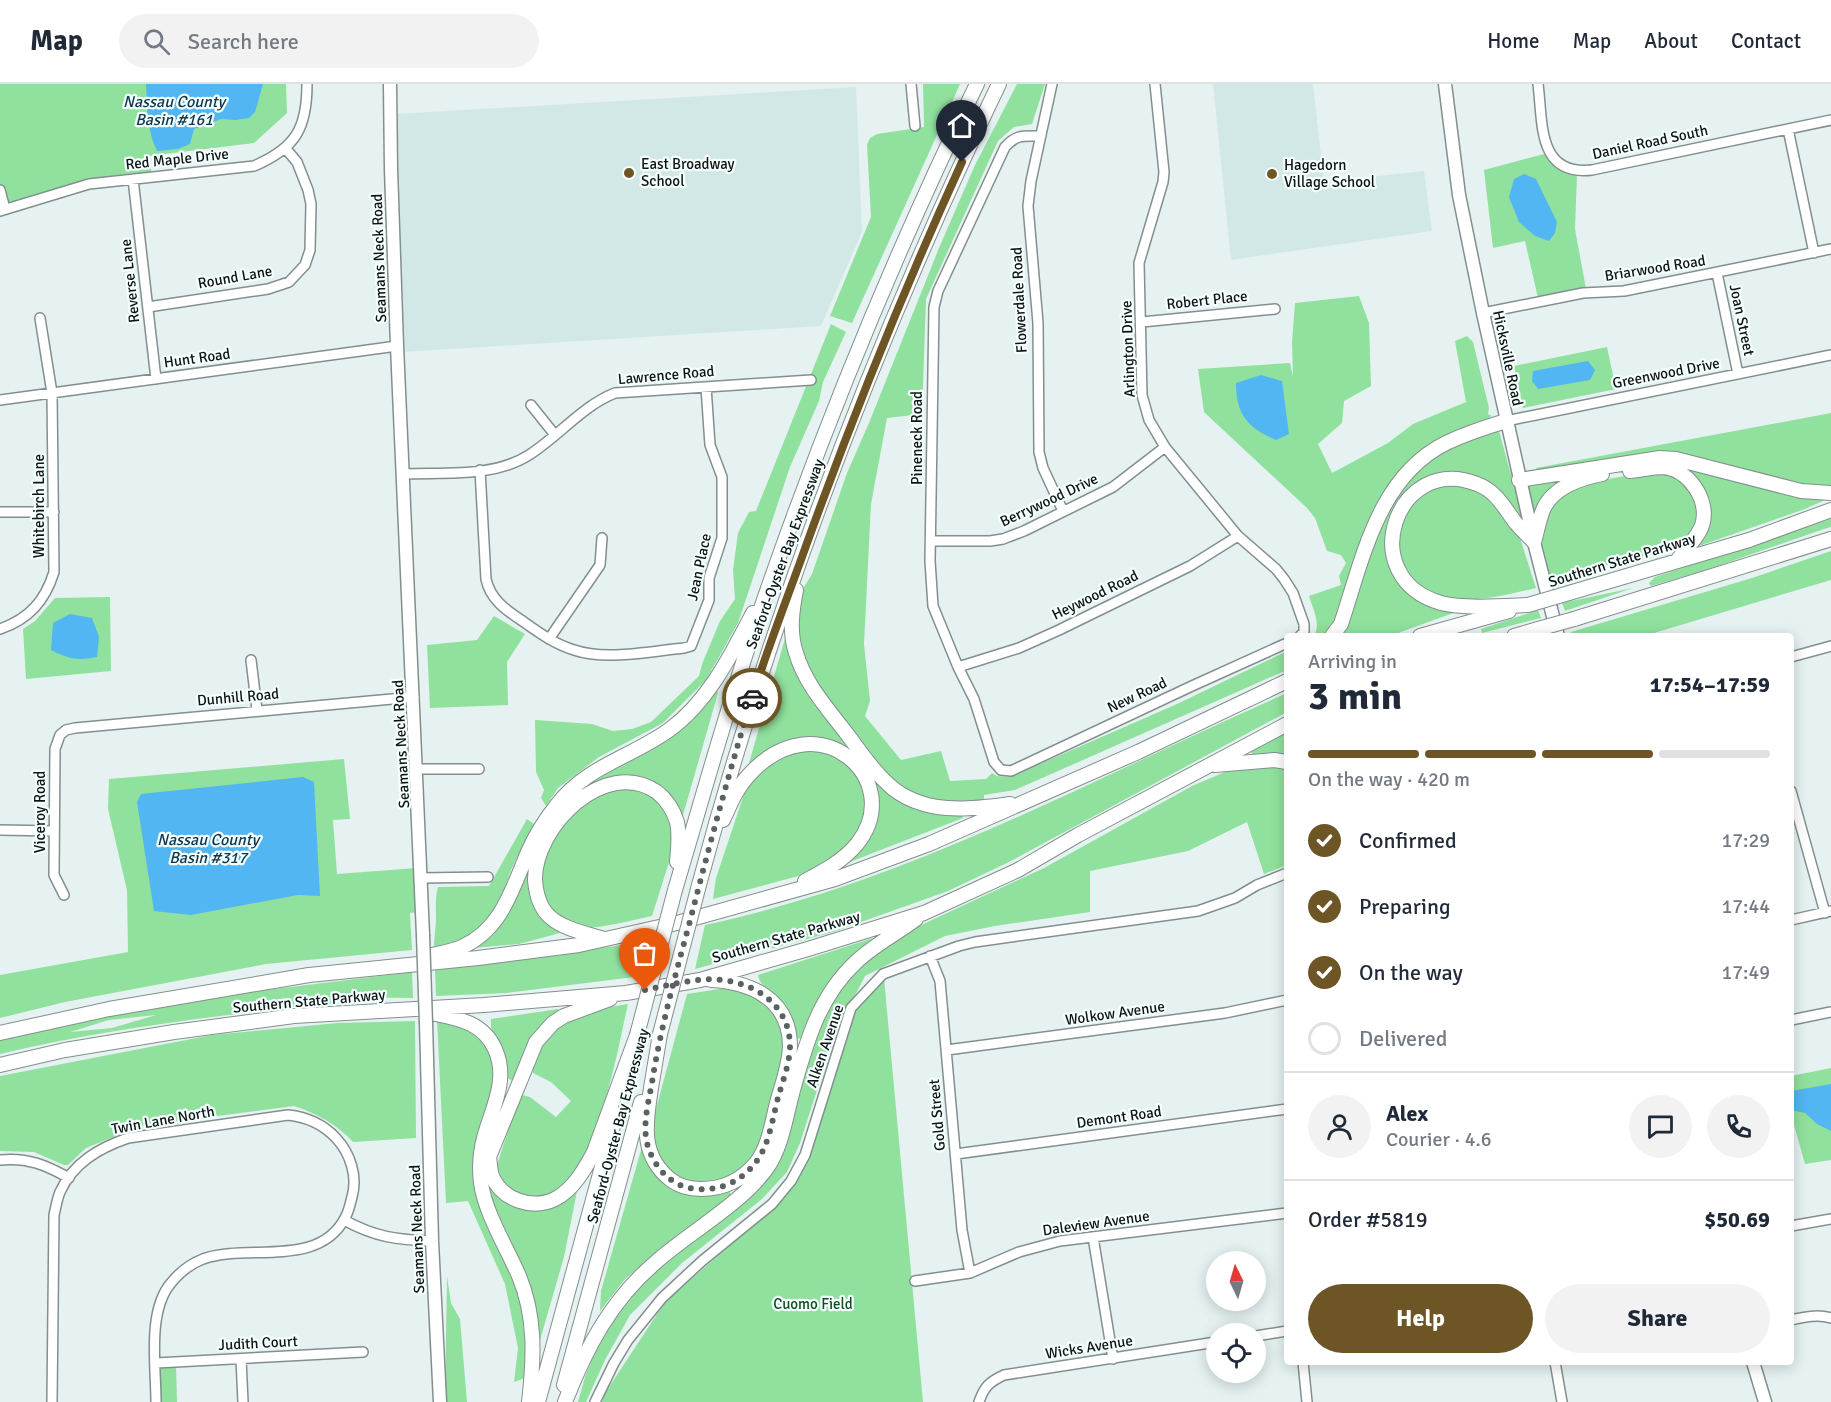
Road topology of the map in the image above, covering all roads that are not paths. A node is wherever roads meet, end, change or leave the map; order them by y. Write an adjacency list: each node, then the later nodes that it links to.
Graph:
1 (307, 84): 14 (street)
2 (390, 84): 26 (main road, Seamans Neck Road)
3 (911, 84): 11 (street)
4 (977, 84): 53 (highway, Seaford-Oyster Bay Expressway)
5 (999, 84): 51 (highway, Seaford-Oyster Bay Expressway)
6 (1052, 84): 13 (street, Flowerdale Road)
7 (1155, 84): 25 (street, Arlington Drive)
8 (1445, 84): 23 (main road, Hicksville Road)
9 (1539, 84): 12 (street, Daniel Road South)
10 (1831, 120): 12 (street, Daniel Road South)
11 (915, 126)
12 (1788, 129): 19 (street)
13 (1041, 136): 45 (street, Flowerdale Road); 49 (street, Pineneck Road)
14 (286, 149): 15 (street, Red Maple Drive); 21 (street, Round Lane)
15 (134, 179): 17 (street, Red Maple Drive); 21 (street, Reverse Lane)
16 (0, 190): 17 (street)
17 (3, 210)
18 (1831, 249): 19 (street, Briarwood Road)
19 (1814, 253): 20 (street, Briarwood Road)
20 (1717, 273): 23 (street, Briarwood Road); 28 (street, Joan Street)
21 (148, 307): 29 (street, Reverse Lane)
22 (1275, 309): 25 (street, Robert Place)
23 (1483, 313): 35 (main road, Hicksville Road)
24 (40, 318): 32 (street, Whitebirch Lane)
25 (1142, 322): 37 (street, Arlington Drive)
26 (398, 346): 29 (street, Hunt Road); 39 (main road, Seamans Neck Road)
27 (1831, 355): 28 (street, Greenwood Drive)
28 (1738, 374): 35 (street, Greenwood Drive)
29 (156, 379): 32 (street, Hunt Road)
30 (811, 380): 31 (street, Lawrence Road)
31 (706, 387): 36 (street, Lawrence Road); 61 (street, Jean Place)
32 (52, 393): 33 (street, Hunt Road); 44 (street, Whitebirch Lane)
33 (0, 400)
34 (531, 405): 36 (street)
35 (1506, 421): 40 (main road, Hicksville Road); 57 (highway)
36 (555, 435): 38 (street, Lawrence Road)
37 (1165, 447): 45 (street, Berrywood Drive); 46 (street, Arlington Drive)
38 (480, 470): 39 (street, Lawrence Road); 61 (street)
39 (403, 474): 68 (main road, Seamans Neck Road)
40 (1519, 480): 41 (highway); 50 (main road, Hicksville Road)
41 (1831, 493)
42 (1831, 510): 52 (highway, Southern State Parkway)
43 (0, 512): 44 (street)
44 (54, 512): 55 (street, Whitebirch Lane)
45 (1063, 512): 49 (street, Berrywood Drive)
46 (1238, 536): 56 (street, Arlington Drive); 66 (street, Heywood Road)
47 (602, 538): 61 (street)
48 (1831, 538): 59 (highway, bridge)
49 (932, 541): 66 (street, Pineneck Road)
50 (1534, 543): 52 (highway); 54 (highway); 60 (main road, Hicksville Road)
51 (801, 559): 78 (highway); 81 (highway, Seaford-Oyster Bay Expressway)
52 (1677, 561): 54 (highway, Southern State Parkway, bridge)
53 (774, 571): 85 (highway, Seaford-Oyster Bay Expressway); 93 (highway)
54 (1528, 605): 58 (highway, Southern State Parkway)
55 (0, 629)
56 (1302, 633)
57 (1334, 633)
58 (1430, 633)
59 (1524, 633)
60 (1557, 633)
61 (549, 639)
62 (1284, 645): 76 (street, New Road)
63 (1831, 646): 64 (street)
64 (1794, 656)
65 (251, 660): 69 (street)
66 (958, 666): 76 (street, Pineneck Road)
67 (1284, 682): 78 (highway, Southern State Parkway)
68 (414, 697): 69 (street, Dunhill Road); 74 (main road, Seamans Neck Road)
69 (257, 710): 71 (street, Dunhill Road)
70 (1284, 726): 73 (highway, Southern State Parkway)
71 (66, 730): 80 (street, Viceroy Road)
72 (1284, 762): 73 (highway)
73 (1210, 766): 89 (highway, Southern State Parkway)
74 (417, 769): 75 (street); 84 (main road, Seamans Neck Road)
75 (479, 769)
76 (1001, 770)
77 (1794, 801): 88 (street)
78 (1027, 802): 87 (highway, Southern State Parkway)
79 (0, 830): 80 (street)
80 (54, 831): 86 (street, Viceroy Road)
81 (707, 858): 87 (highway); 101 (highway, Seaford-Oyster Bay Expressway, bridge)
82 (1284, 874): 92 (street, Alken Avenue)
83 (488, 877): 84 (street)
84 (421, 878): 114 (main road, Seamans Neck Road, bridge)
85 (675, 890): 91 (highway); 102 (highway, Seaford-Oyster Bay Expressway, bridge)
86 (64, 895)
87 (777, 896): 91 (highway, Southern State Parkway)
88 (1828, 912): 90 (street)
89 (924, 913): 94 (highway, Southern State Parkway); 136 (highway)
90 (1794, 919)
91 (606, 940): 93 (highway, Southern State Parkway)
92 (930, 956): 103 (street, Gold Street); 137 (street, Alken Avenue)
93 (373, 968): 100 (highway, Southern State Parkway)
94 (700, 980): 95 (highway, Southern State Parkway); 101 (highway)
95 (626, 993): 97 (highway, Southern State Parkway); 102 (highway)
96 (1284, 1001): 103 (street, Wolkow Avenue)
97 (405, 1009): 104 (highway, Southern State Parkway); 133 (highway)
98 (1831, 1012): 99 (street)
99 (1794, 1019)
100 (0, 1033)
101 (660, 1034): 135 (highway, Seaford-Oyster Bay Expressway)
102 (637, 1035): 134 (highway, Seaford-Oyster Bay Expressway)
103 (947, 1050): 106 (street, Gold Street)
104 (0, 1065)
105 (1284, 1109): 106 (street, Demont Road)
106 (956, 1154): 115 (street, Gold Street)
107 (0, 1160): 108 (street)
108 (69, 1178): 110 (street, Twin Lane North); 129 (street, Twin Lane North)
109 (1284, 1213): 113 (street, Daleview Avenue)
110 (344, 1220): 114 (street); 125 (street)
111 (1831, 1220): 112 (street)
112 (1794, 1226)
113 (1093, 1237): 115 (street, Daleview Avenue); 124 (street)
114 (432, 1241): 132 (main road, Seamans Neck Road)
115 (970, 1273): 116 (street, Daleview Avenue)
116 (915, 1281)
117 (1831, 1318): 118 (street)
118 (1794, 1319)
119 (1284, 1331): 120 (street)
120 (1266, 1334)
121 (1206, 1344): 124 (street, Wicks Avenue)
122 (363, 1352): 123 (street, Judith Court)
123 (241, 1359): 125 (street, Judith Court); 131 (street)
124 (1113, 1359): 138 (street, Wicks Avenue)
125 (156, 1363): 130 (street)
126 (1303, 1365): 139 (street)
127 (1556, 1365): 140 (street)
128 (1754, 1365): 141 (main road)
129 (52, 1402)
130 (156, 1402)
131 (243, 1402)
132 (440, 1402)
133 (529, 1402)
134 (538, 1402)
135 (559, 1402)
136 (566, 1402)
137 (595, 1402)
138 (979, 1402)
139 (1308, 1402)
140 (1562, 1402)
141 (1765, 1402)

